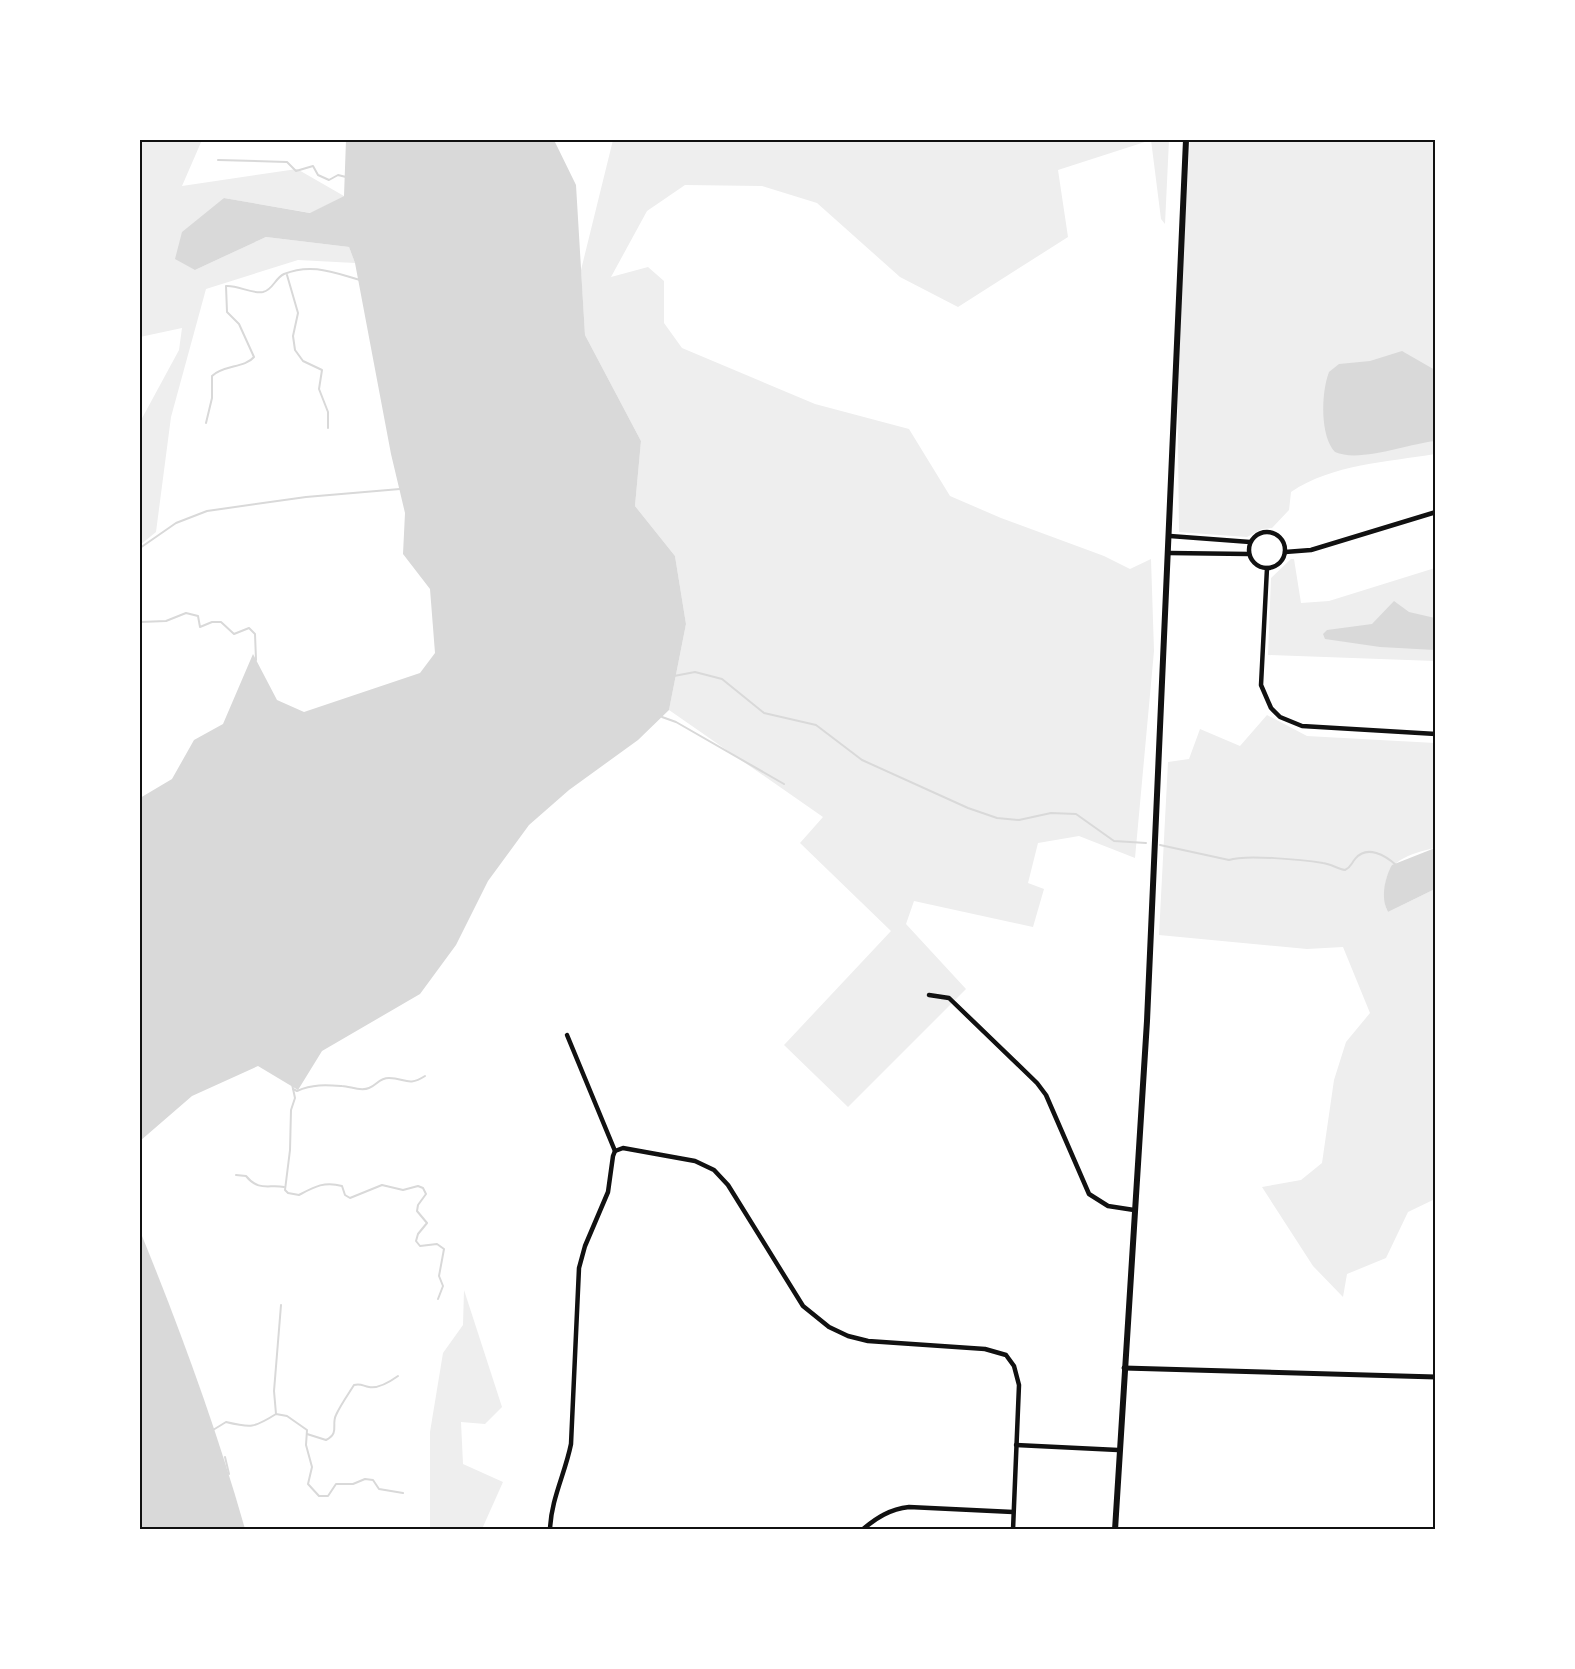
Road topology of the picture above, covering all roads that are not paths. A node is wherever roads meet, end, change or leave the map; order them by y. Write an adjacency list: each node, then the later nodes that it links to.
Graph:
1 (1186, 140): 3 (main road)
2 (1436, 512): 5 (street)
3 (1170, 537): 4 (street); 6 (main road)
4 (1250, 542): 5 (street); 7 (street)
5 (1285, 552): 8 (street)
6 (1169, 553): 7 (street); 13 (main road)
7 (1249, 554): 8 (street)
8 (1267, 568): 9 (street)
9 (1436, 734)
10 (929, 995): 13 (street)
11 (567, 1035): 12 (street)
12 (615, 1152): 16 (street); 19 (street)
13 (1134, 1210): 14 (main road)
14 (1124, 1368): 15 (street); 17 (main road)
15 (1436, 1377)
16 (1016, 1445): 17 (street); 18 (street)
17 (1119, 1449): 22 (main road)
18 (1013, 1512): 20 (street); 21 (street)
19 (550, 1530)
20 (862, 1530)
21 (1013, 1530)
22 (1115, 1530)

